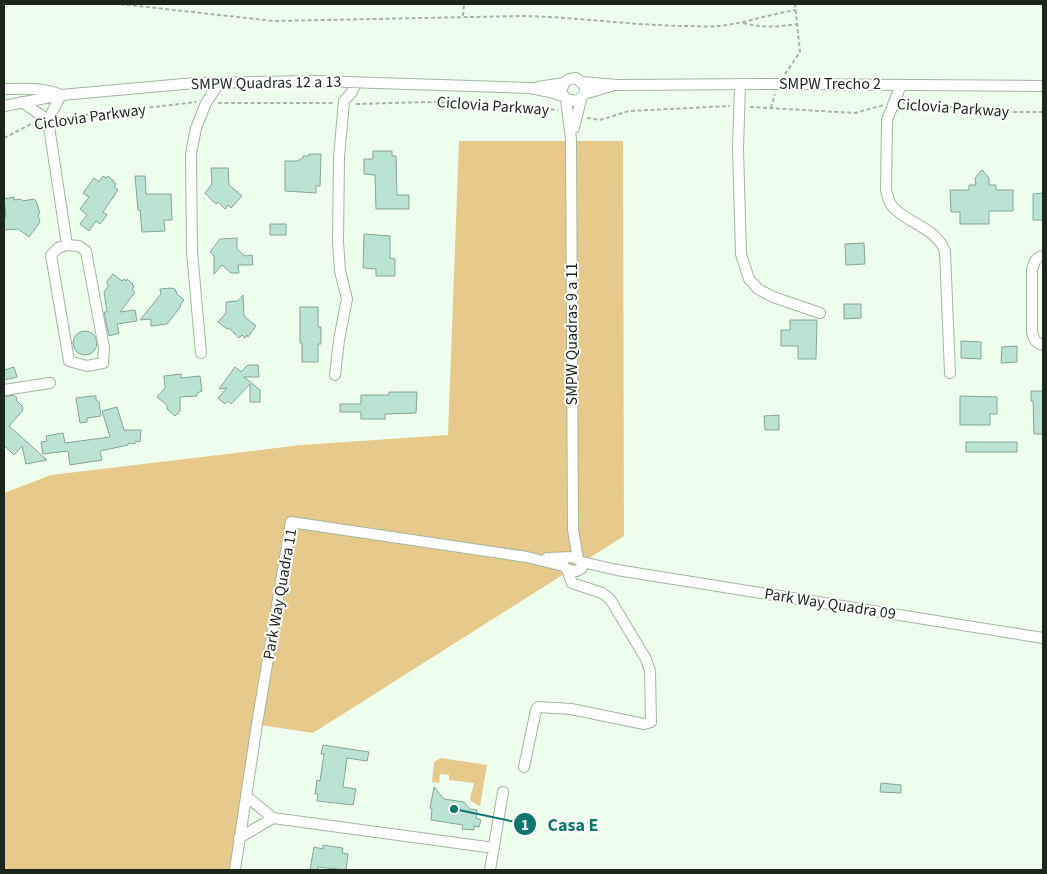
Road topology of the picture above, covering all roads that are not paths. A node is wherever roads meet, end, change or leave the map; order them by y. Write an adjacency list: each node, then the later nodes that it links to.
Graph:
1 (334, 82): 2 (street, SMPW Quadras 12 a 13); 5 (street, SMPW Quadras 12 a 13); 16 (street)
2 (356, 82): 10 (street, SMPW Quadras 12 a 13); 16 (street)
3 (582, 82): 4 (street); 7 (street); 13 (street)
4 (564, 83): 10 (street, SMPW Quadras 12 a 13); 14 (street)
5 (219, 84): 12 (street, SMPW Quadras 12 a 13); 24 (street)
6 (740, 84): 7 (street, SMPW Trecho 2); 8 (street, SMPW Trecho 2); 22 (street)
7 (616, 85): 13 (street)
8 (901, 85): 9 (street, SMPW Trecho 2); 25 (street)
9 (1043, 86)
10 (530, 88): 14 (street, SMPW Quadras 12 a 13)
11 (4, 89): 12 (street)
12 (61, 96): 15 (street, SMPW Quadras 12 a 13); 19 (street)
13 (582, 97): 14 (street); 18 (street, SMPW Quadras 9 a 11)
14 (565, 98): 18 (street, SMPW Quadras 9 a 11)
15 (22, 102): 17 (street, SMPW Quadras 12 a 13); 19 (street)
16 (344, 102): 26 (street)
17 (4, 106)
18 (573, 115): 29 (street, SMPW Quadras 9 a 11)
19 (48, 120): 20 (street)
20 (67, 244): 20 (street)
21 (1043, 256): 23 (street)
22 (820, 313)
23 (1043, 345)
24 (201, 353)
25 (950, 373)
26 (335, 375)
27 (50, 383): 28 (street)
28 (4, 390)
29 (573, 530): 30 (street, SMPW Quadras 9 a 11); 31 (street, SMPW Quadras 9 a 11)
30 (565, 562): 31 (street, Park Way Quadra 11); 33 (street); 35 (street, Park Way Quadra 11)
31 (580, 564): 32 (street, Park Way Quadra 09)
32 (1043, 638)
33 (524, 767)
34 (503, 792): 38 (street)
35 (246, 796): 36 (street); 37 (street, Park Way Quadra 11)
36 (273, 818): 37 (street); 38 (street)
37 (240, 838): 39 (street, Park Way Quadra 11)
38 (494, 848): 40 (street)
39 (235, 870)
40 (490, 870)

